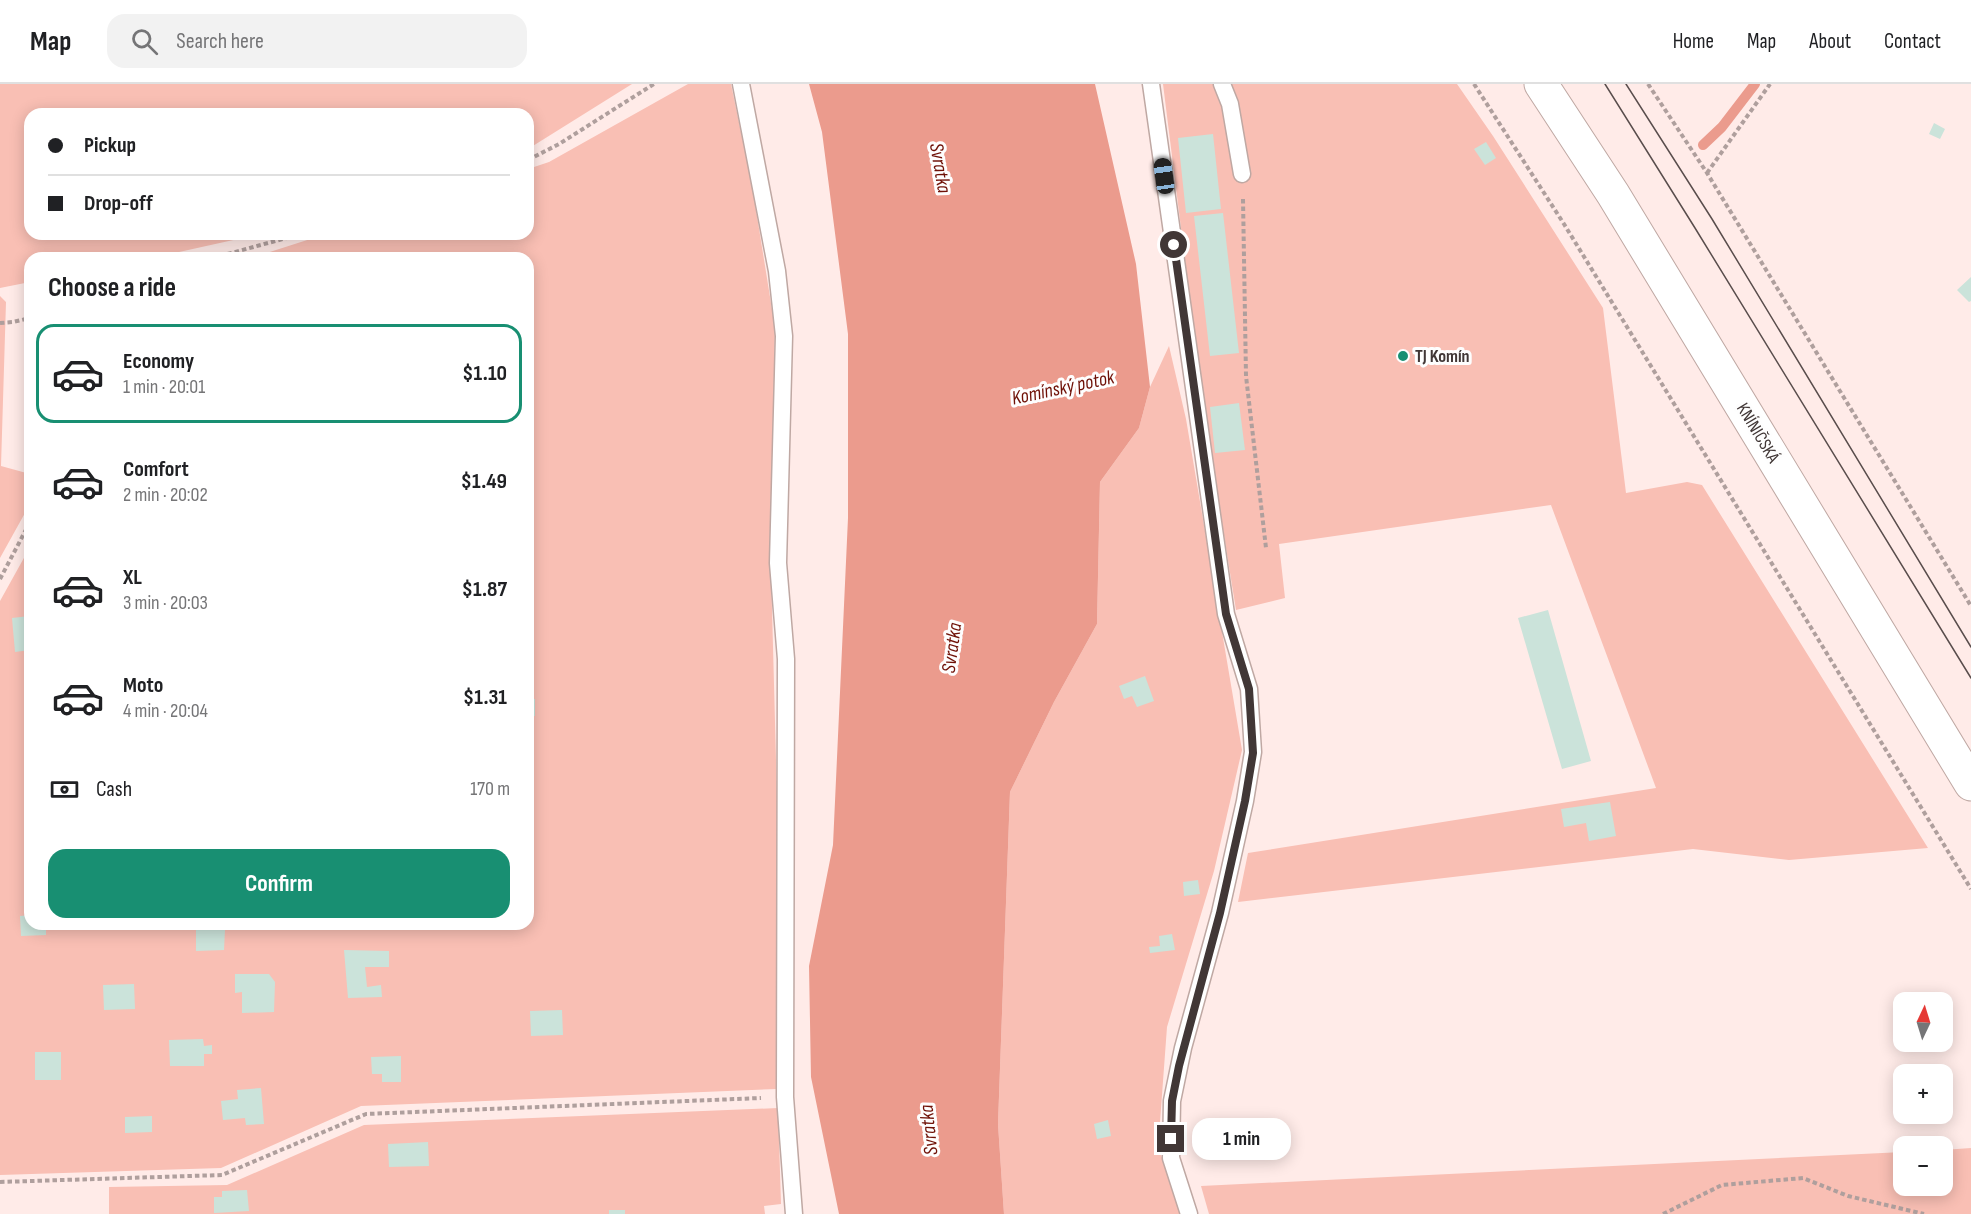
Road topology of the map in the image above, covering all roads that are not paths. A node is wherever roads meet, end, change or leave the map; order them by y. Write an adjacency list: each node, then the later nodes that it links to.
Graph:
1 (741, 84): 7 (lane)
2 (1151, 84): 8 (lane)
3 (1222, 84): 5 (lane)
4 (1541, 84): 6 (main road, KNÍNIČSKÁ)
5 (1242, 174)
6 (1971, 784)
7 (794, 1214)
8 (1189, 1214)

